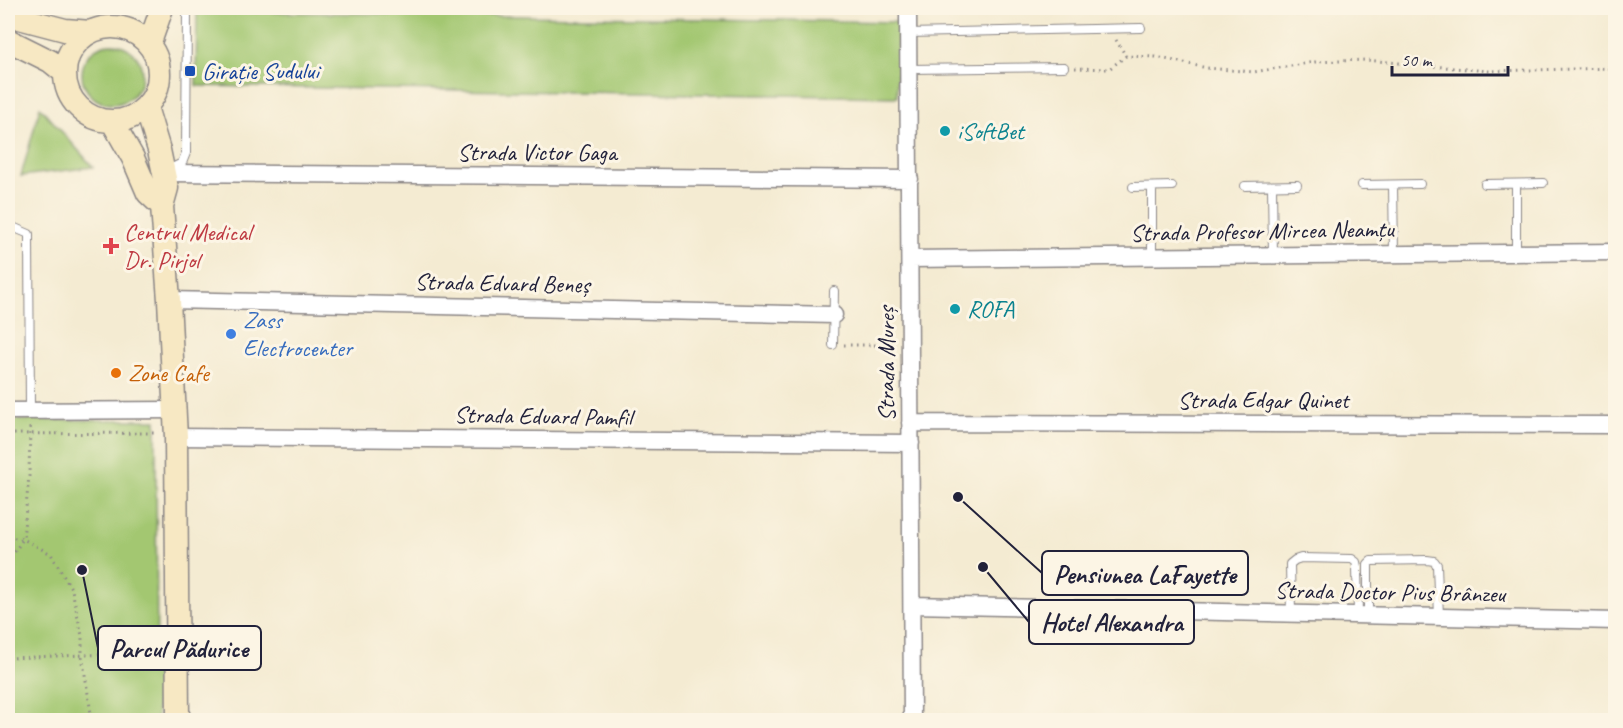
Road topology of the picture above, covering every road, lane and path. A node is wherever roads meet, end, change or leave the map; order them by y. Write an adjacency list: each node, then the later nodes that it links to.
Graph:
1 (123, 8): 7 (main road)
2 (162, 8): 11 (main road)
3 (187, 8): 19 (lane)
4 (908, 8): 9 (street, Strada Mureș)
5 (8, 15): 7 (main road)
6 (1141, 28): 8 (lane)
7 (100, 29): 11 (main road); 16 (main road)
8 (1110, 29): 9 (lane); 12 (path)
9 (908, 33): 15 (street, Strada Mureș)
10 (8, 39): 16 (main road)
11 (149, 45): 17 (main road)
12 (1126, 56): 13 (path); 14 (path)
13 (1065, 67): 15 (lane)
14 (1616, 68)
15 (908, 69): 20 (street, Strada Mureș)
16 (65, 73): 18 (main road)
17 (146, 107): 18 (main road); 19 (main road)
18 (112, 121): 33 (main road)
19 (165, 172): 20 (street, Strada Victor Gaga); 33 (main road)
20 (910, 179): 40 (street, Strada Mureș)
21 (1516, 183): 22 (lane); 25 (lane); 36 (lane)
22 (1543, 183)
23 (1393, 184): 24 (lane); 27 (lane); 37 (lane)
24 (1420, 184)
25 (1485, 184)
26 (1298, 185): 30 (lane)
27 (1362, 185)
28 (1172, 186): 32 (lane)
29 (1245, 186): 30 (lane)
30 (1272, 186): 38 (lane)
31 (1133, 187): 32 (lane)
32 (1152, 187): 39 (lane)
33 (162, 206): 42 (main road)
34 (8, 225): 48 (lane)
35 (1616, 252): 36 (street, Strada Profesor Mircea Neamțu)
36 (1516, 253): 37 (street, Strada Profesor Mircea Neamțu)
37 (1394, 254): 38 (street, Strada Profesor Mircea Neamțu)
38 (1273, 255): 39 (street, Strada Profesor Mircea Neamțu)
39 (1152, 257): 40 (street, Strada Profesor Mircea Neamțu)
40 (910, 259): 45 (street, Strada Mureș)
41 (834, 291): 43 (lane)
42 (169, 300): 43 (street, Strada Edvard Beneș); 46 (main road)
43 (834, 315): 44 (lane)
44 (833, 345): 45 (path)
45 (910, 345): 49 (street, Strada Mureș)
46 (175, 410): 48 (street); 53 (main road)
47 (8, 411): 48 (street)
48 (30, 411): 52 (path)
49 (910, 423): 50 (street, Strada Edgar Quinet); 54 (street, Strada Mureș)
50 (1616, 424)
51 (8, 434): 52 (path)
52 (30, 434): 53 (path); 56 (path)
53 (165, 435): 54 (street, Strada Eduard Pamfil); 67 (main road)
54 (911, 443): 58 (street, Strada Mureș)
55 (8, 537): 56 (path)
56 (23, 539): 57 (path); 64 (path)
57 (8, 562)
58 (912, 604): 59 (street, Strada Doctor Pius Brânzeu); 68 (street, Strada Mureș)
59 (1291, 613): 60 (street, Strada Doctor Pius Brânzeu); 60 (lane)
60 (1363, 615): 61 (street, Strada Doctor Pius Brânzeu); 61 (lane)
61 (1439, 617): 62 (street, Strada Doctor Pius Brânzeu)
62 (1616, 621)
63 (160, 652): 64 (path)
64 (82, 655): 65 (path); 66 (path)
65 (8, 658)
66 (92, 720)
67 (178, 720)
68 (912, 720)

